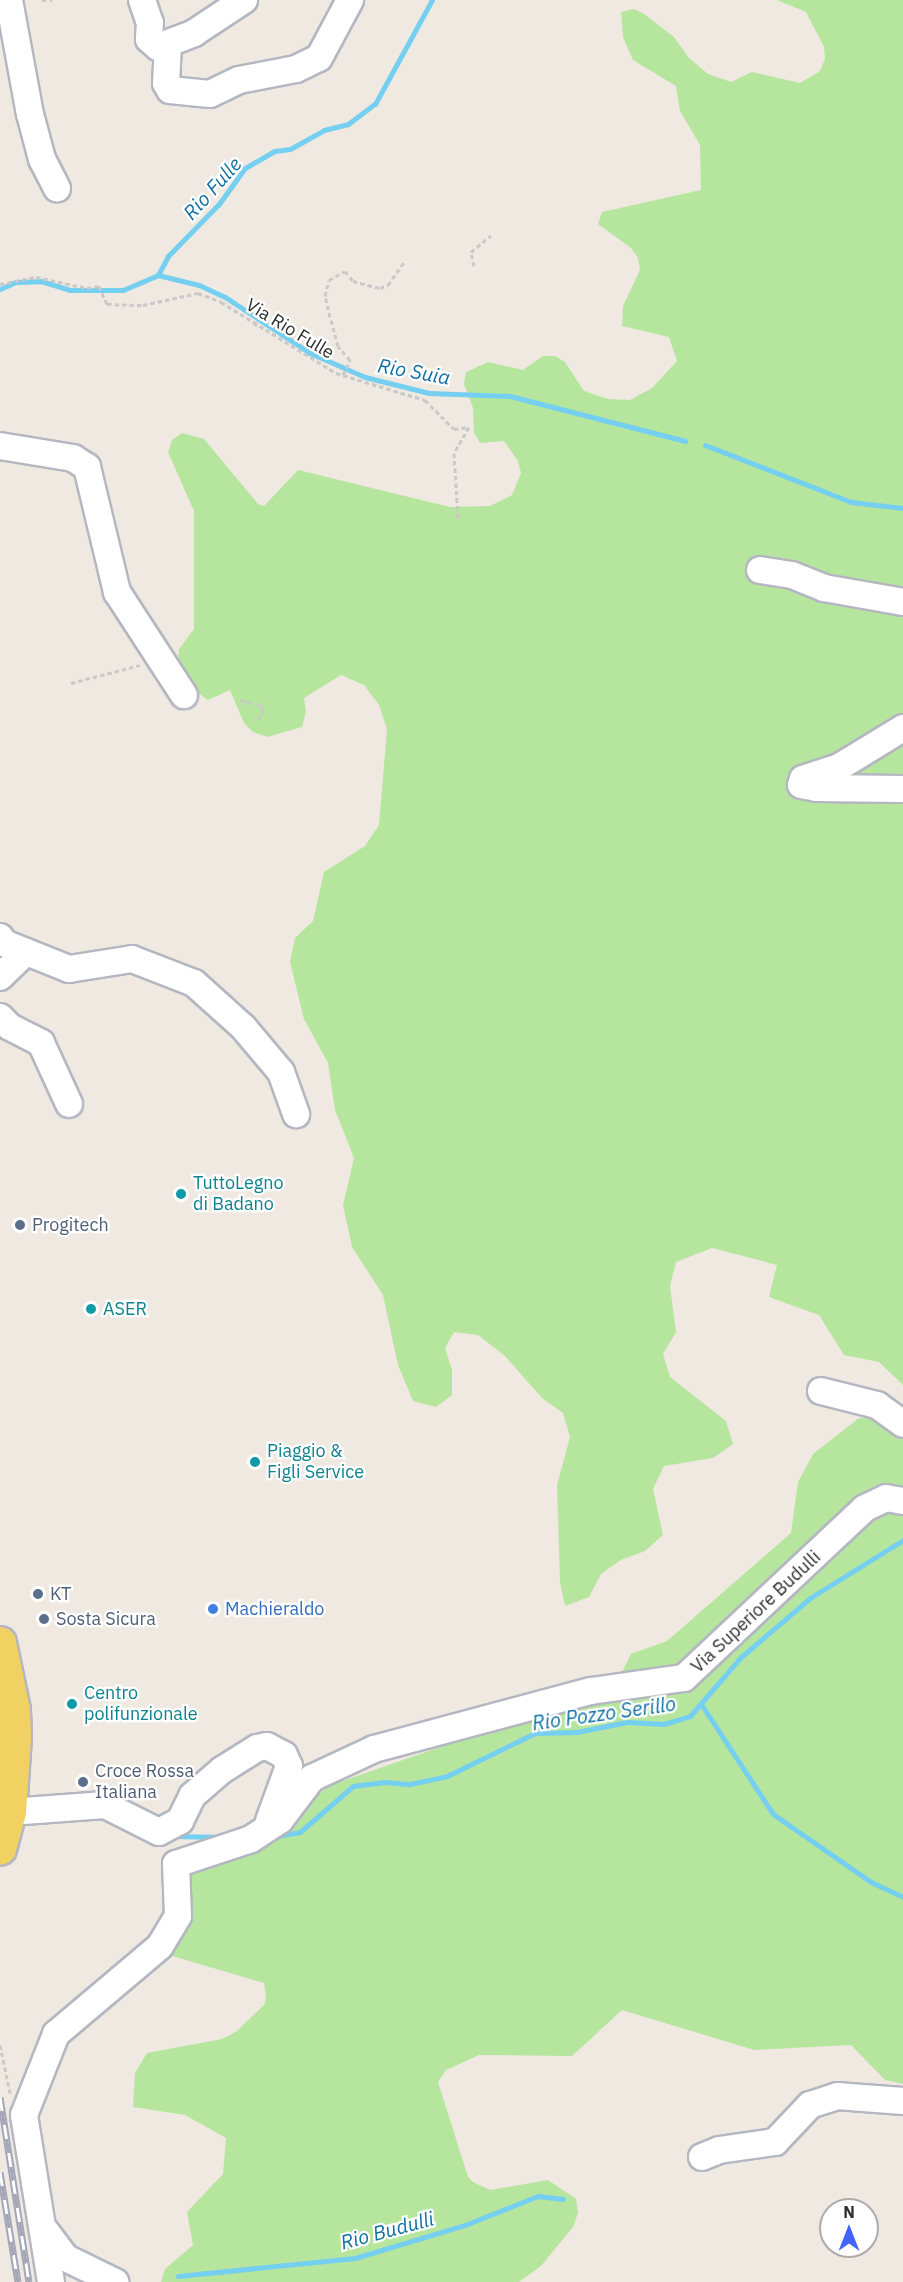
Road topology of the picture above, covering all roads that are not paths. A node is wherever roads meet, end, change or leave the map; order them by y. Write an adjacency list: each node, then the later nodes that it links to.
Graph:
1 (9, 0): 6 (street)
2 (142, 0): 5 (street)
3 (244, 0): 5 (street)
4 (350, 0): 5 (street)
5 (168, 45)
6 (57, 188)
7 (0, 446): 10 (street)
8 (760, 570): 9 (street)
9 (903, 602)
10 (184, 695)
11 (903, 728): 12 (street)
12 (903, 789)
13 (0, 937): 14 (street)
14 (26, 952): 15 (street); 18 (street)
15 (0, 977)
16 (3, 1024): 17 (street)
17 (69, 1104)
18 (296, 1114)
19 (821, 1391): 20 (street)
20 (903, 1424)
21 (903, 1501): 24 (street, Via Superiore Budulli)
22 (0, 1643): 23 (main road)
23 (10, 1812): 24 (street); 25 (main road)
24 (267, 1827): 28 (street, Via Superiore Budulli)
25 (0, 1850)
26 (903, 2101): 27 (street)
27 (702, 2157)
28 (42, 2227): 29 (street); 30 (street)
29 (51, 2282)
30 (115, 2282)

